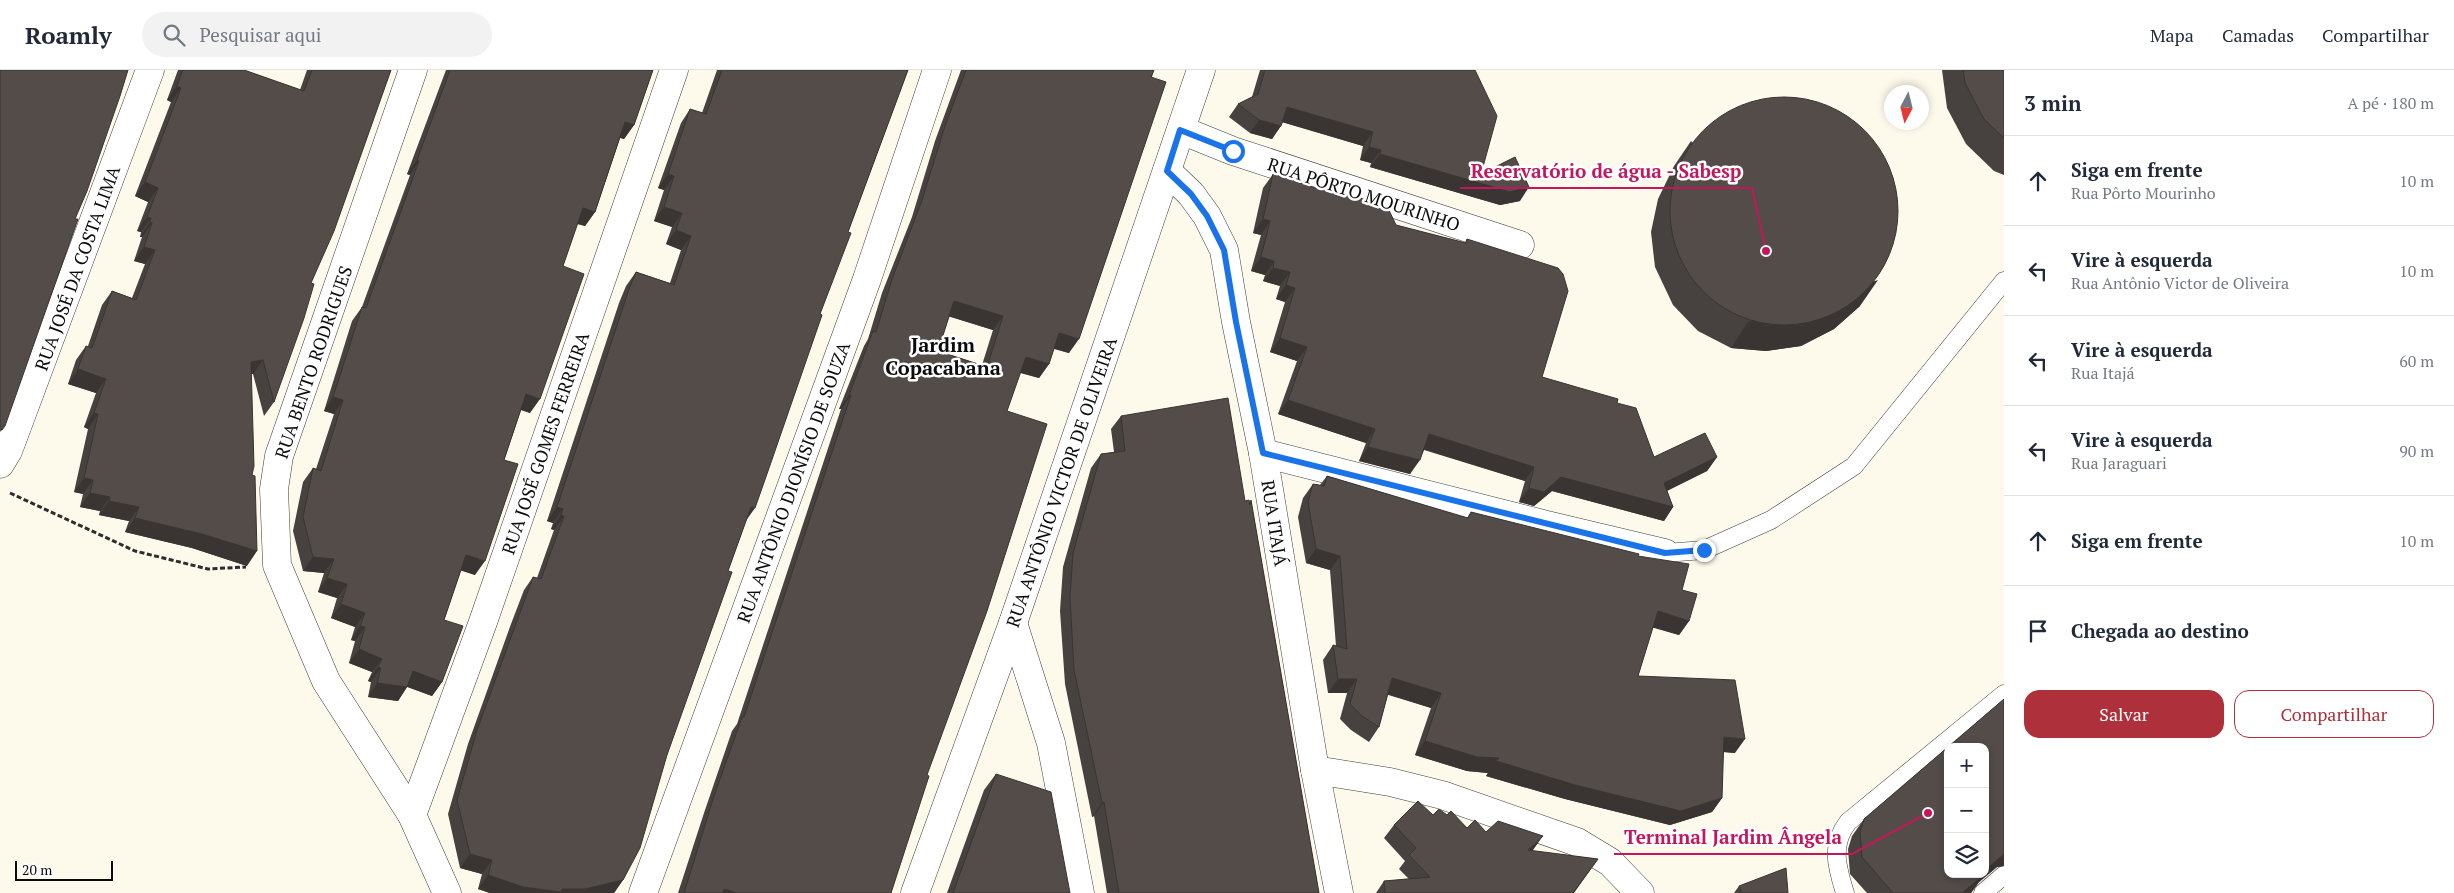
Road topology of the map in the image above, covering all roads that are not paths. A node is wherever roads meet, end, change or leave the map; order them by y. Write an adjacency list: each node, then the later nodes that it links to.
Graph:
1 (150, 70): 11 (street, RUA JOSÉ DA COSTA LIMA)
2 (413, 70): 16 (street, RUA BENTO RODRIGUES)
3 (674, 70): 16 (street, RUA JOSÉ GOMES FERREIRA)
4 (937, 70): 19 (street, RUA ANTÔNIO DIONÍSIO DE SOUZA)
5 (1201, 70): 6 (street, RUA ANTÔNIO VICTOR DE OLIVEIRA)
6 (1180, 130): 7 (street, RUA ANTÔNIO VICTOR DE OLIVEIRA); 8 (street, RUA PÔRTO MOURINHO)
7 (1167, 171): 10 (street, RUA ITAJÁ); 13 (street, RUA ANTÔNIO VICTOR DE OLIVEIRA)
8 (1520, 245)
9 (2004, 281): 12 (lane)
10 (1263, 453): 12 (street); 15 (street, RUA ITAJÁ)
11 (0, 464)
12 (1665, 553)
13 (1013, 623): 20 (street, RUA ANTÔNIO VICTOR DE OLIVEIRA); 21 (street)
14 (2004, 694): 24 (lane)
15 (1315, 770): 22 (street, RUA ITAJÁ); 23 (street)
16 (412, 815): 18 (street, RUA BENTO RODRIGUES)
17 (2004, 875): 25 (lane)
18 (447, 893)
19 (643, 893)
20 (915, 893)
21 (1080, 893)
22 (1339, 893)
23 (1640, 893)
24 (1845, 893)
25 (1983, 893)

